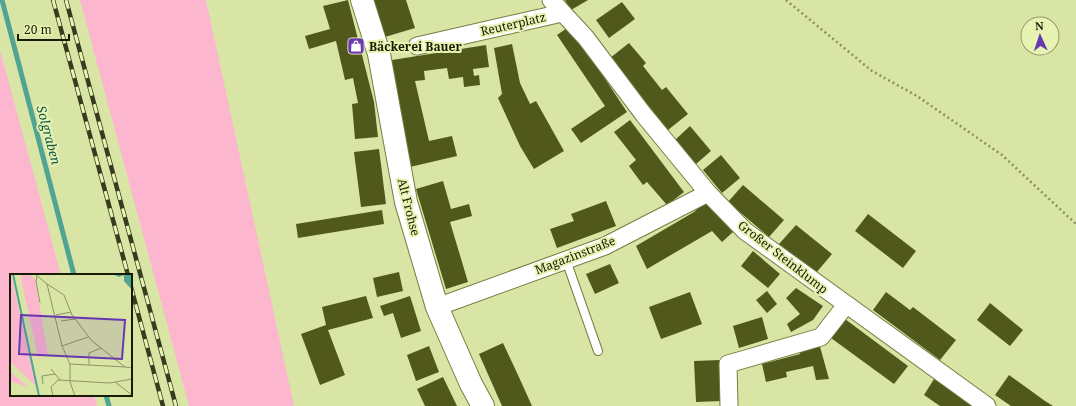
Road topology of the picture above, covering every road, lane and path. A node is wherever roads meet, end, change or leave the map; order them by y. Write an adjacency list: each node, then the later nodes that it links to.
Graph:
1 (362, 0): 10 (street, Alt Frohse)
2 (551, 0): 4 (street, Großer Steinklump)
3 (786, 0): 7 (path)
4 (562, 13): 5 (street, Reuterplatz); 6 (street, Großer Steinklump)
5 (417, 46)
6 (708, 193): 8 (street, Magazinstraße); 9 (street, Großer Steinklump)
7 (1076, 224)
8 (566, 260): 10 (street, Magazinstraße); 11 (lane)
9 (846, 305): 13 (street); 14 (street, Großer Steinklump)
10 (437, 307): 12 (street, Alt Frohse)
11 (598, 352)
12 (483, 406)
13 (729, 406)
14 (987, 406)

